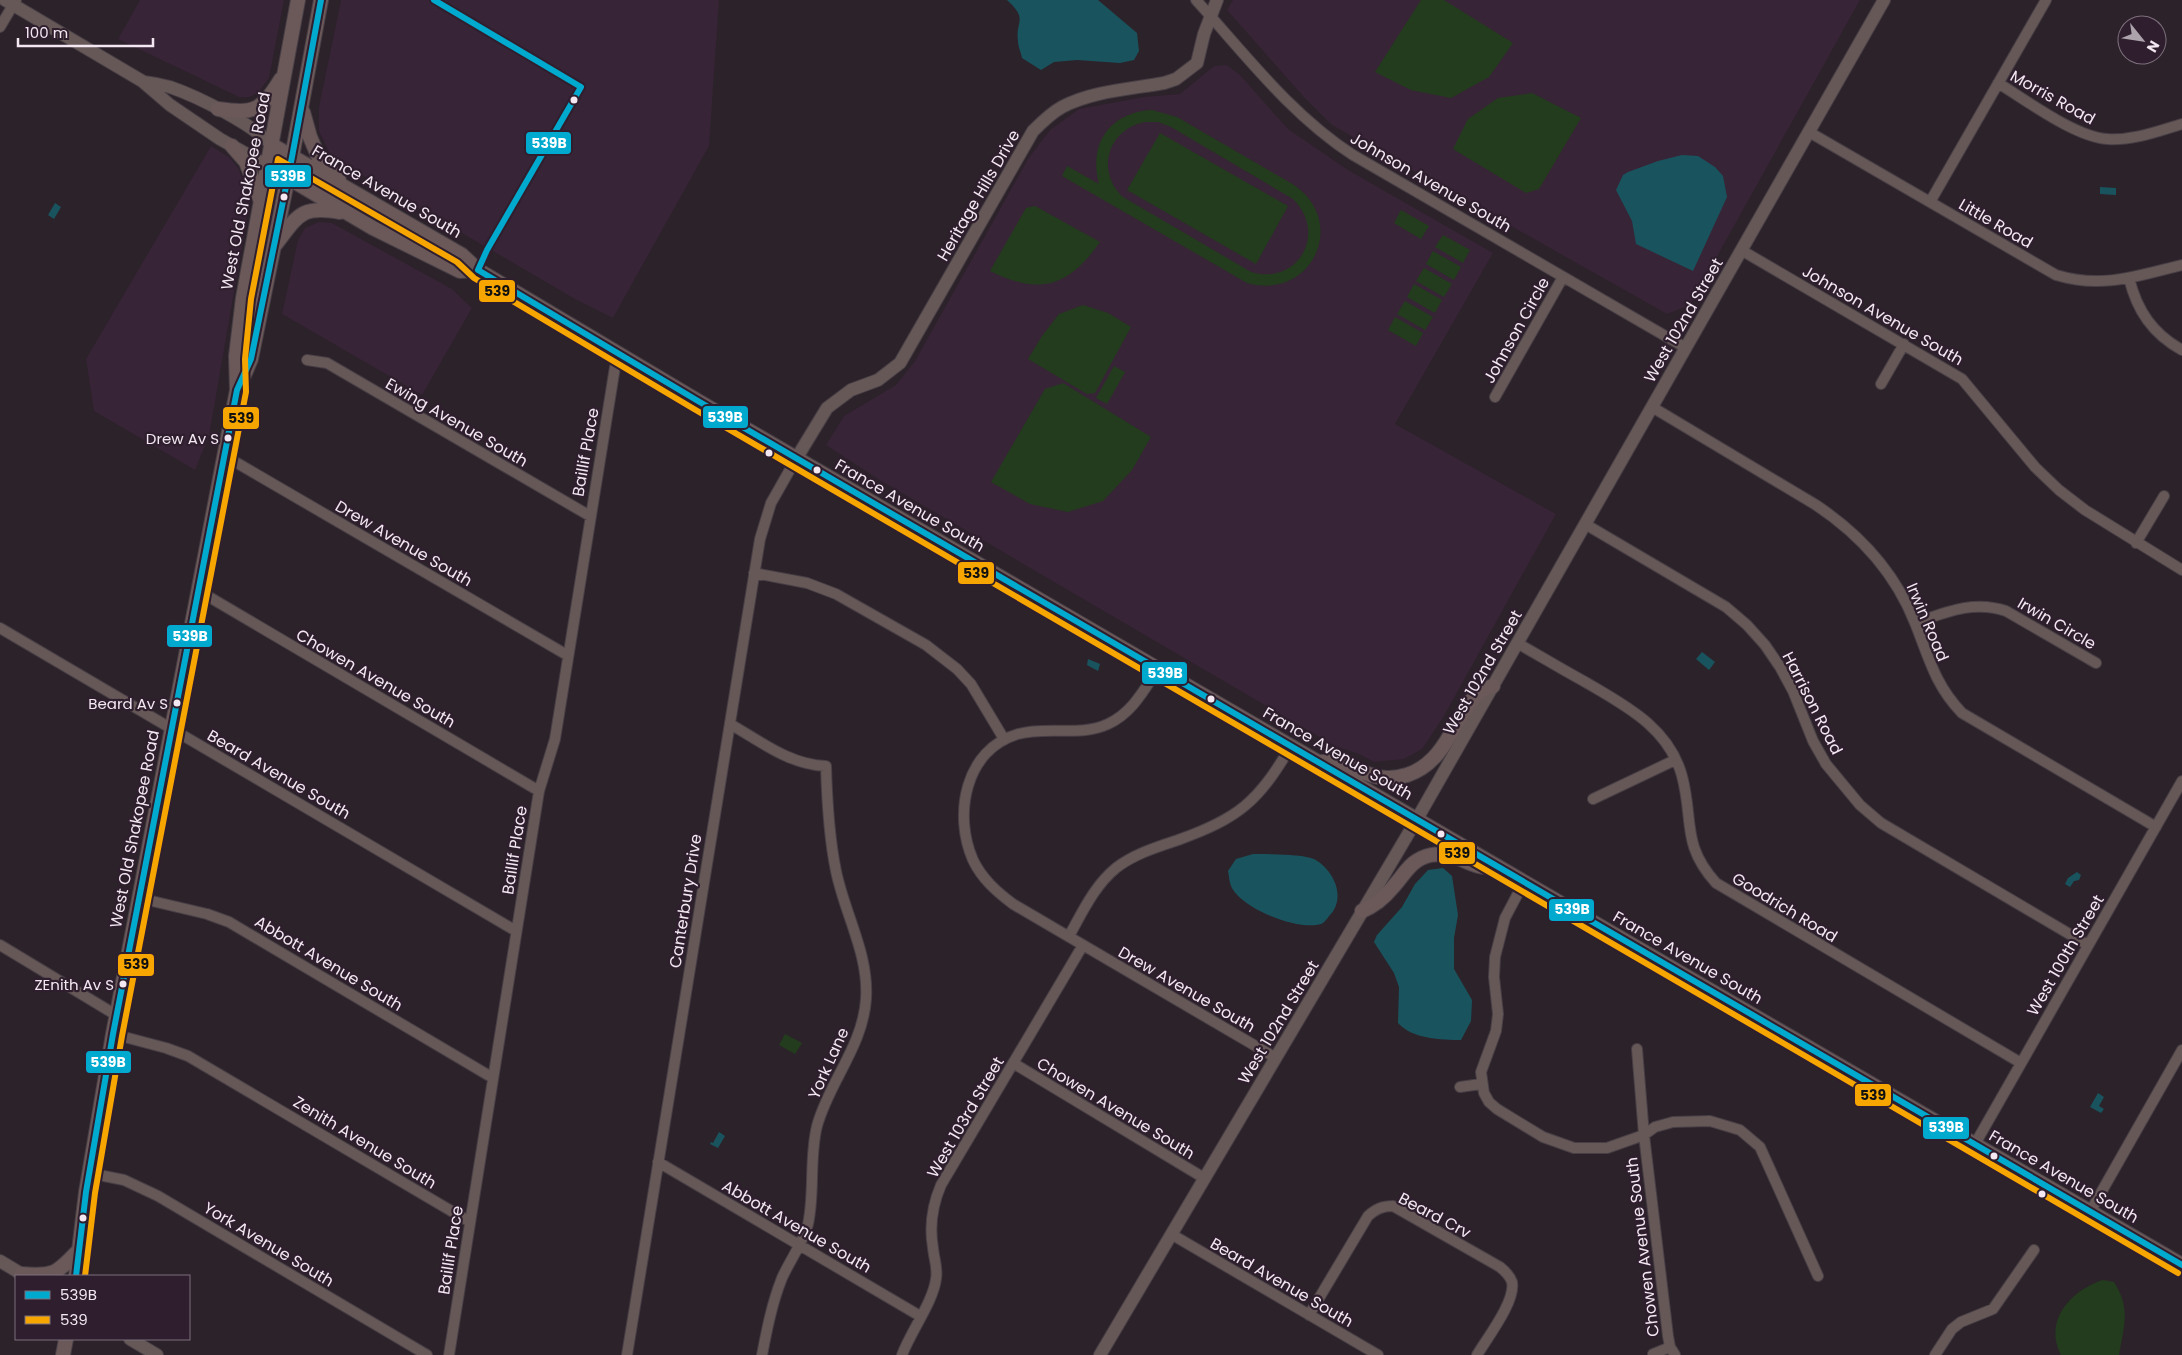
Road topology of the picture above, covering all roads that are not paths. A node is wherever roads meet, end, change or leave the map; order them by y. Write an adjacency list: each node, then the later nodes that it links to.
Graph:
1 (298, 0): 10 (main road, West Old Shakopee Road)
2 (321, 0): 13 (main road, West Old Shakopee Road)
3 (1196, 0): 8 (street, Johnson Avenue South)
4 (1217, 0): 8 (street, Heritage Hills Drive)
5 (1884, 0): 16 (street, West 102nd Street)
6 (2046, 0): 12 (street)
7 (11, 2): 9 (street); 11 (street, France Avenue South)
8 (1211, 16): 30 (street, Johnson Avenue South); 42 (street, Heritage Hills Drive)
9 (0, 27)
10 (285, 74): 14 (main road); 17 (main road, West Old Shakopee Road)
11 (142, 81): 14 (street, France Avenue South); 18 (street, France Avenue South)
12 (1998, 83): 15 (street, Morris Road); 23 (street)
13 (302, 106): 19 (main road, West Old Shakopee Road); 22 (main road)
14 (218, 109): 17 (street, France Avenue South)
15 (2182, 124)
16 (1809, 132): 23 (street, Little Road); 27 (street, West 102nd Street)
17 (272, 145): 19 (main road, France Avenue South); 20 (main road, West Old Shakopee Road)
18 (232, 146): 20 (street, France Avenue South); 24 (main road)
19 (292, 157): 21 (main road, West Old Shakopee Road); 22 (main road, France Avenue South)
20 (268, 166): 21 (main road, France Avenue South); 24 (main road, West Old Shakopee Road)
21 (287, 178): 25 (main road, France Avenue South); 26 (main road, West Old Shakopee Road)
22 (348, 189): 29 (main road, France Avenue South)
23 (1930, 202): 31 (street, Little Road)
24 (261, 203): 38 (main road, West Old Shakopee Road)
25 (348, 214): 26 (main road); 29 (main road, France Avenue South)
26 (274, 248): 38 (main road, West Old Shakopee Road)
27 (1741, 250): 32 (street, Johnson Avenue South); 33 (street, West 102nd Street)
28 (2182, 265): 31 (street, Little Road)
29 (478, 270): 35 (main road, France Avenue South)
30 (1563, 277): 33 (street, Johnson Avenue South); 39 (street, Johnson Circle)
31 (2129, 278): 34 (street)
32 (1904, 344): 37 (street); 46 (street, Johnson Avenue South)
33 (1686, 348): 40 (street, West 102nd Street)
34 (2182, 350)
35 (619, 353): 42 (main road, France Avenue South); 44 (street, Baillif Place)
36 (307, 360): 44 (street, Ewing Avenue South)
37 (1881, 384)
38 (238, 390): 41 (main road, West Old Shakopee Road)
39 (1495, 397)
40 (1652, 407): 45 (street, West 102nd Street); 50 (street, Irwin Road)
41 (226, 456): 49 (main road, West Old Shakopee Road); 53 (street, Drew Avenue South)
42 (796, 459): 48 (street, Canterbury Drive); 55 (main road, France Avenue South)
43 (2164, 496): 46 (street)
44 (590, 516): 53 (street, Baillif Place)
45 (1585, 524): 52 (street, West 102nd Street); 76 (street, Harrison Road)
46 (2136, 543): 47 (street, Johnson Avenue South)
47 (2182, 570)
48 (754, 573): 57 (street, Canterbury Drive); 59 (street)
49 (199, 591): 58 (main road, West Old Shakopee Road); 64 (street, Chowen Avenue South)
50 (1915, 623): 54 (street, Irwin Circle); 67 (street, Irwin Road)
51 (0, 628): 58 (street, Beard Avenue South)
52 (1517, 643): 56 (street, West 102nd Street); 61 (street, Goodrich Road)
53 (568, 656): 64 (street, Baillif Place)
54 (2096, 663)
55 (1158, 668): 59 (street); 60 (main road, France Avenue South)
56 (1492, 686): 62 (main road); 66 (street, West 102nd Street)
57 (730, 724): 89 (street, Canterbury Drive); 95 (street, York Lane)
58 (171, 728): 70 (main road, West Old Shakopee Road); 72 (street, Beard Avenue South)
59 (1004, 740): 73 (street)
60 (1291, 746): 62 (main road, France Avenue South); 73 (street)
61 (1675, 760): 65 (street); 83 (street, Goodrich Road)
62 (1318, 762): 66 (main road, France Avenue South)
63 (2182, 781): 67 (street, West 100th Street)
64 (539, 791): 72 (street, Baillif Place)
65 (1593, 800)
66 (1417, 819): 68 (main road, France Avenue South); 71 (street, West 102nd Street)
67 (2156, 827): 76 (street, West 100th Street)
68 (1498, 866): 69 (main road, France Avenue South); 71 (main road)
69 (1524, 882): 85 (street); 88 (main road, France Avenue South)
70 (139, 898): 77 (main road, West Old Shakopee Road); 84 (street, Abbott Avenue South)
71 (1362, 911): 81 (street, West 102nd Street)
72 (516, 931): 84 (street, Baillif Place)
73 (1069, 936): 75 (street, Drew Avenue South)
74 (0, 945): 77 (street)
75 (1083, 945): 81 (street, Drew Avenue South); 82 (street, West 103rd Street)
76 (2088, 945): 83 (street, West 100th Street)
77 (116, 1015): 78 (main road, West Old Shakopee Road)
78 (112, 1034): 90 (main road, West Old Shakopee Road); 93 (street, Zenith Avenue South)
79 (1637, 1049): 87 (street, Chowen Avenue South)
80 (2182, 1050): 92 (street)
81 (1276, 1058): 91 (street, West 102nd Street)
82 (1013, 1063): 91 (street, Chowen Avenue South); 105 (street, West 103rd Street)
83 (2021, 1063): 88 (street, West 100th Street)
84 (493, 1078): 93 (street, Baillif Place)
85 (1481, 1084): 86 (street); 87 (street)
86 (1460, 1087)
87 (1644, 1135): 103 (street); 108 (street, Chowen Avenue South)
88 (1975, 1144): 92 (main road, France Avenue South)
89 (658, 1162): 95 (street, Abbott Avenue South); 114 (street, Canterbury Drive)
90 (89, 1173): 96 (main road, West Old Shakopee Road); 112 (street, York Avenue South)
91 (1204, 1178): 94 (street, West 102nd Street)
92 (2090, 1212): 99 (main road, France Avenue South)
93 (470, 1222): 113 (street, Baillif Place)
94 (1171, 1234): 104 (street, Beard Avenue South); 117 (street, West 102nd Street)
95 (799, 1245): 105 (street, Abbott Avenue South); 115 (street, York Lane)
96 (80, 1250): 101 (main road); 102 (main road, West Old Shakopee Road)
97 (2034, 1250): 120 (street)
98 (0, 1261): 100 (street)
99 (2182, 1265)
100 (23, 1275)
101 (44, 1275)
102 (76, 1275)
103 (1818, 1276)
104 (1309, 1315): 118 (street, Beard Avenue South); 119 (street, Beard Crv)
105 (920, 1316): 116 (street, West 103rd Street)
106 (66, 1340): 110 (main road)
107 (132, 1340): 111 (street)
108 (1672, 1351): 109 (street)
109 (1653, 1354)
110 (63, 1355)
111 (158, 1355)
112 (427, 1355)
113 (449, 1355)
114 (627, 1355)
115 (762, 1355)
116 (902, 1355)
117 (1100, 1355)
118 (1378, 1355)
119 (1477, 1355)
120 (1935, 1355)

